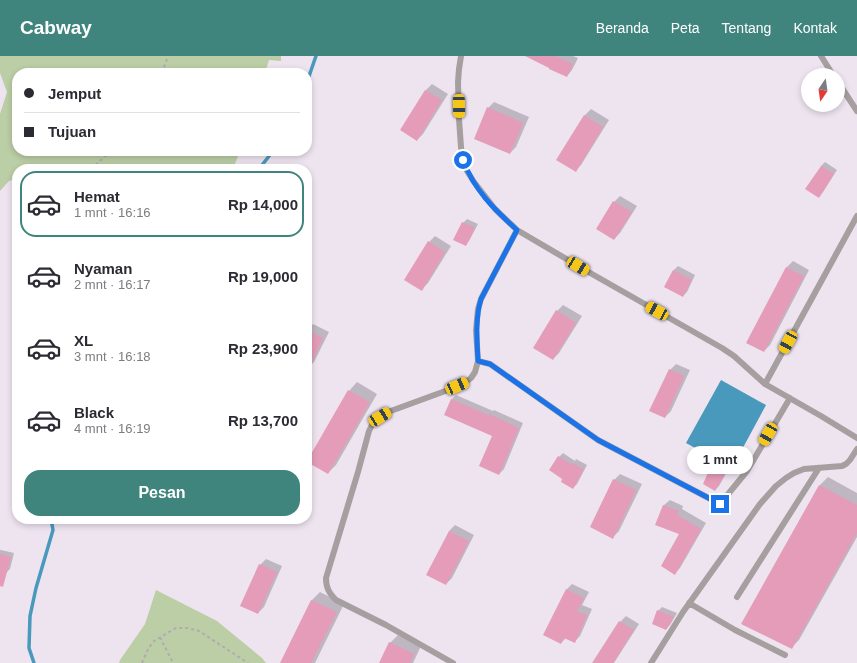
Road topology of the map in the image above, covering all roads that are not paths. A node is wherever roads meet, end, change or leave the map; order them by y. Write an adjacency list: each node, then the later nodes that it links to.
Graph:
1 (462, 56): 7 (lane)
2 (821, 56): 3 (lane)
3 (829, 68)
4 (845, 93): 5 (lane)
5 (857, 111)
6 (857, 216): 9 (lane)
7 (517, 230): 8 (lane); 9 (lane)
8 (478, 361): 10 (lane); 17 (lane)
9 (765, 384): 10 (lane)
10 (790, 398): 11 (lane)
11 (857, 438)
12 (857, 449): 13 (lane)
13 (820, 468): 14 (lane); 15 (lane)
14 (737, 597)
15 (689, 603): 16 (lane); 18 (lane)
16 (784, 654)
17 (452, 663)
18 (652, 663)

